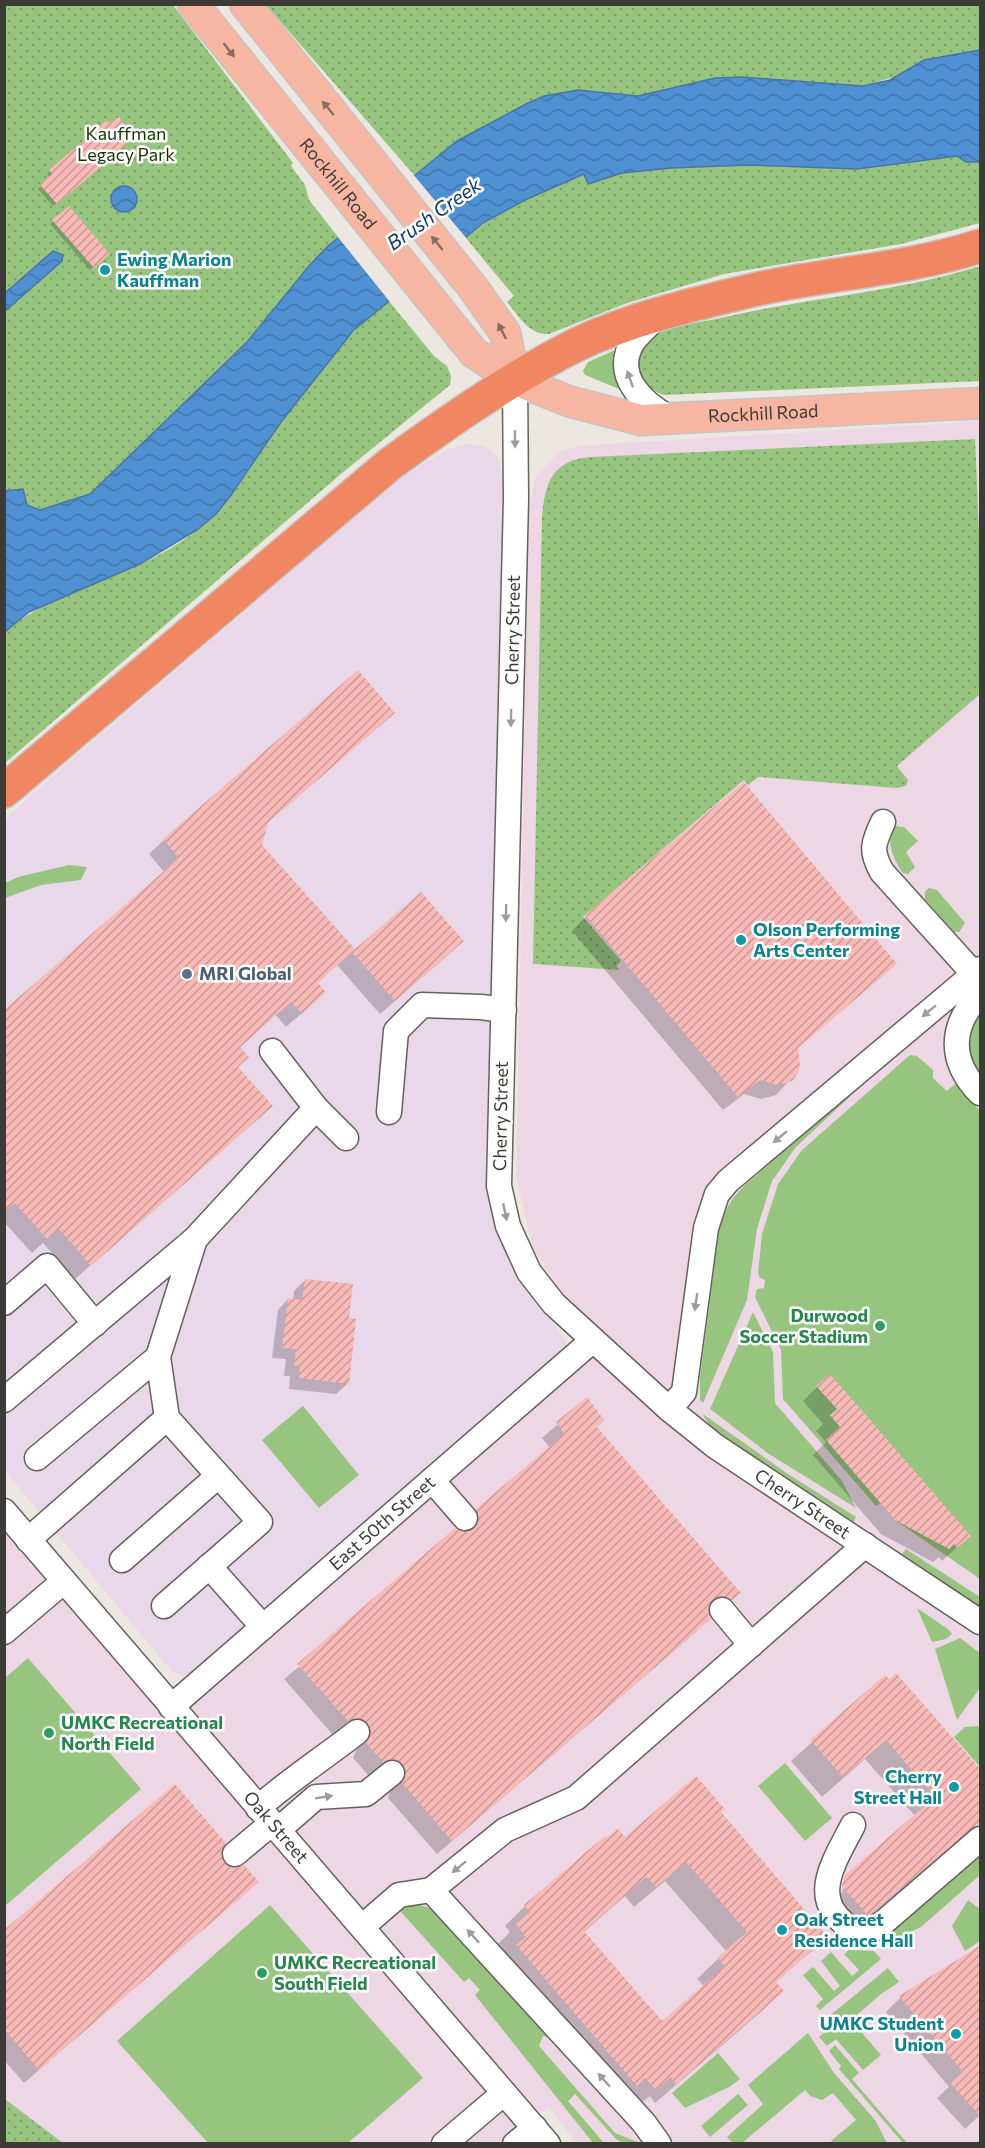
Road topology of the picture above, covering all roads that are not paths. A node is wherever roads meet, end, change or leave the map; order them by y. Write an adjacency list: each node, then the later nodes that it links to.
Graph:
1 (193, 4): 5 (main road, Rockhill Road, one-way to 5)
2 (245, 4): 5 (main road, one-way to 2)
3 (981, 246): 4 (highway)
4 (658, 316): 5 (highway); 7 (street, one-way to 4)
5 (515, 380): 7 (main road, Rockhill Road); 8 (highway); 11 (street, Cherry Street, one-way to 11)
6 (981, 403): 7 (main road, Rockhill Road)
7 (670, 418)
8 (4, 791)
9 (883, 822): 10 (street)
10 (979, 982): 13 (street); 23 (street, one-way to 23)
11 (504, 1010): 15 (street); 20 (street, Cherry Street, one-way to 20)
12 (272, 1051): 14 (street)
13 (981, 1093)
14 (316, 1108): 16 (street); 17 (street)
15 (389, 1113)
16 (346, 1138)
17 (195, 1239): 19 (street); 21 (street)
18 (4, 1303): 19 (street)
19 (95, 1324): 22 (street)
20 (594, 1340): 23 (street, Cherry Street); 27 (street, East 50th Street)
21 (158, 1357): 24 (street); 25 (street)
22 (4, 1400)
23 (669, 1409): 31 (street, Cherry Street)
24 (168, 1418): 26 (street); 30 (street)
25 (37, 1458)
26 (218, 1476): 32 (street); 33 (street)
27 (432, 1480): 29 (street); 38 (street, East 50th Street)
28 (4, 1511): 30 (street, Oak Street)
29 (465, 1518)
30 (28, 1540): 34 (street, Oak Street)
31 (865, 1545): 37 (street, Cherry Street); 40 (street)
32 (122, 1560)
33 (209, 1566): 35 (street); 38 (street)
34 (64, 1581): 39 (street); 41 (street, Oak Street)
35 (164, 1606)
36 (722, 1610): 40 (street)
37 (981, 1622)
38 (263, 1627): 41 (street, East 50th Street)
39 (4, 1632)
40 (751, 1645): 48 (street, one-way to 48)
41 (171, 1707): 44 (street, Oak Street)
42 (357, 1732): 44 (street)
43 (392, 1773): 44 (street, one-way to 43)
44 (269, 1820): 47 (street); 49 (street, Oak Street)
45 (853, 1825): 46 (street)
46 (981, 1839)
47 (235, 1854)
48 (431, 1890): 49 (street); 54 (street, one-way to 48)
49 (362, 1927): 50 (street, Oak Street)
50 (504, 2093): 51 (street, Oak Street); 52 (street)
51 (542, 2136): 53 (street)
52 (444, 2144)
53 (515, 2144)
54 (659, 2144)

